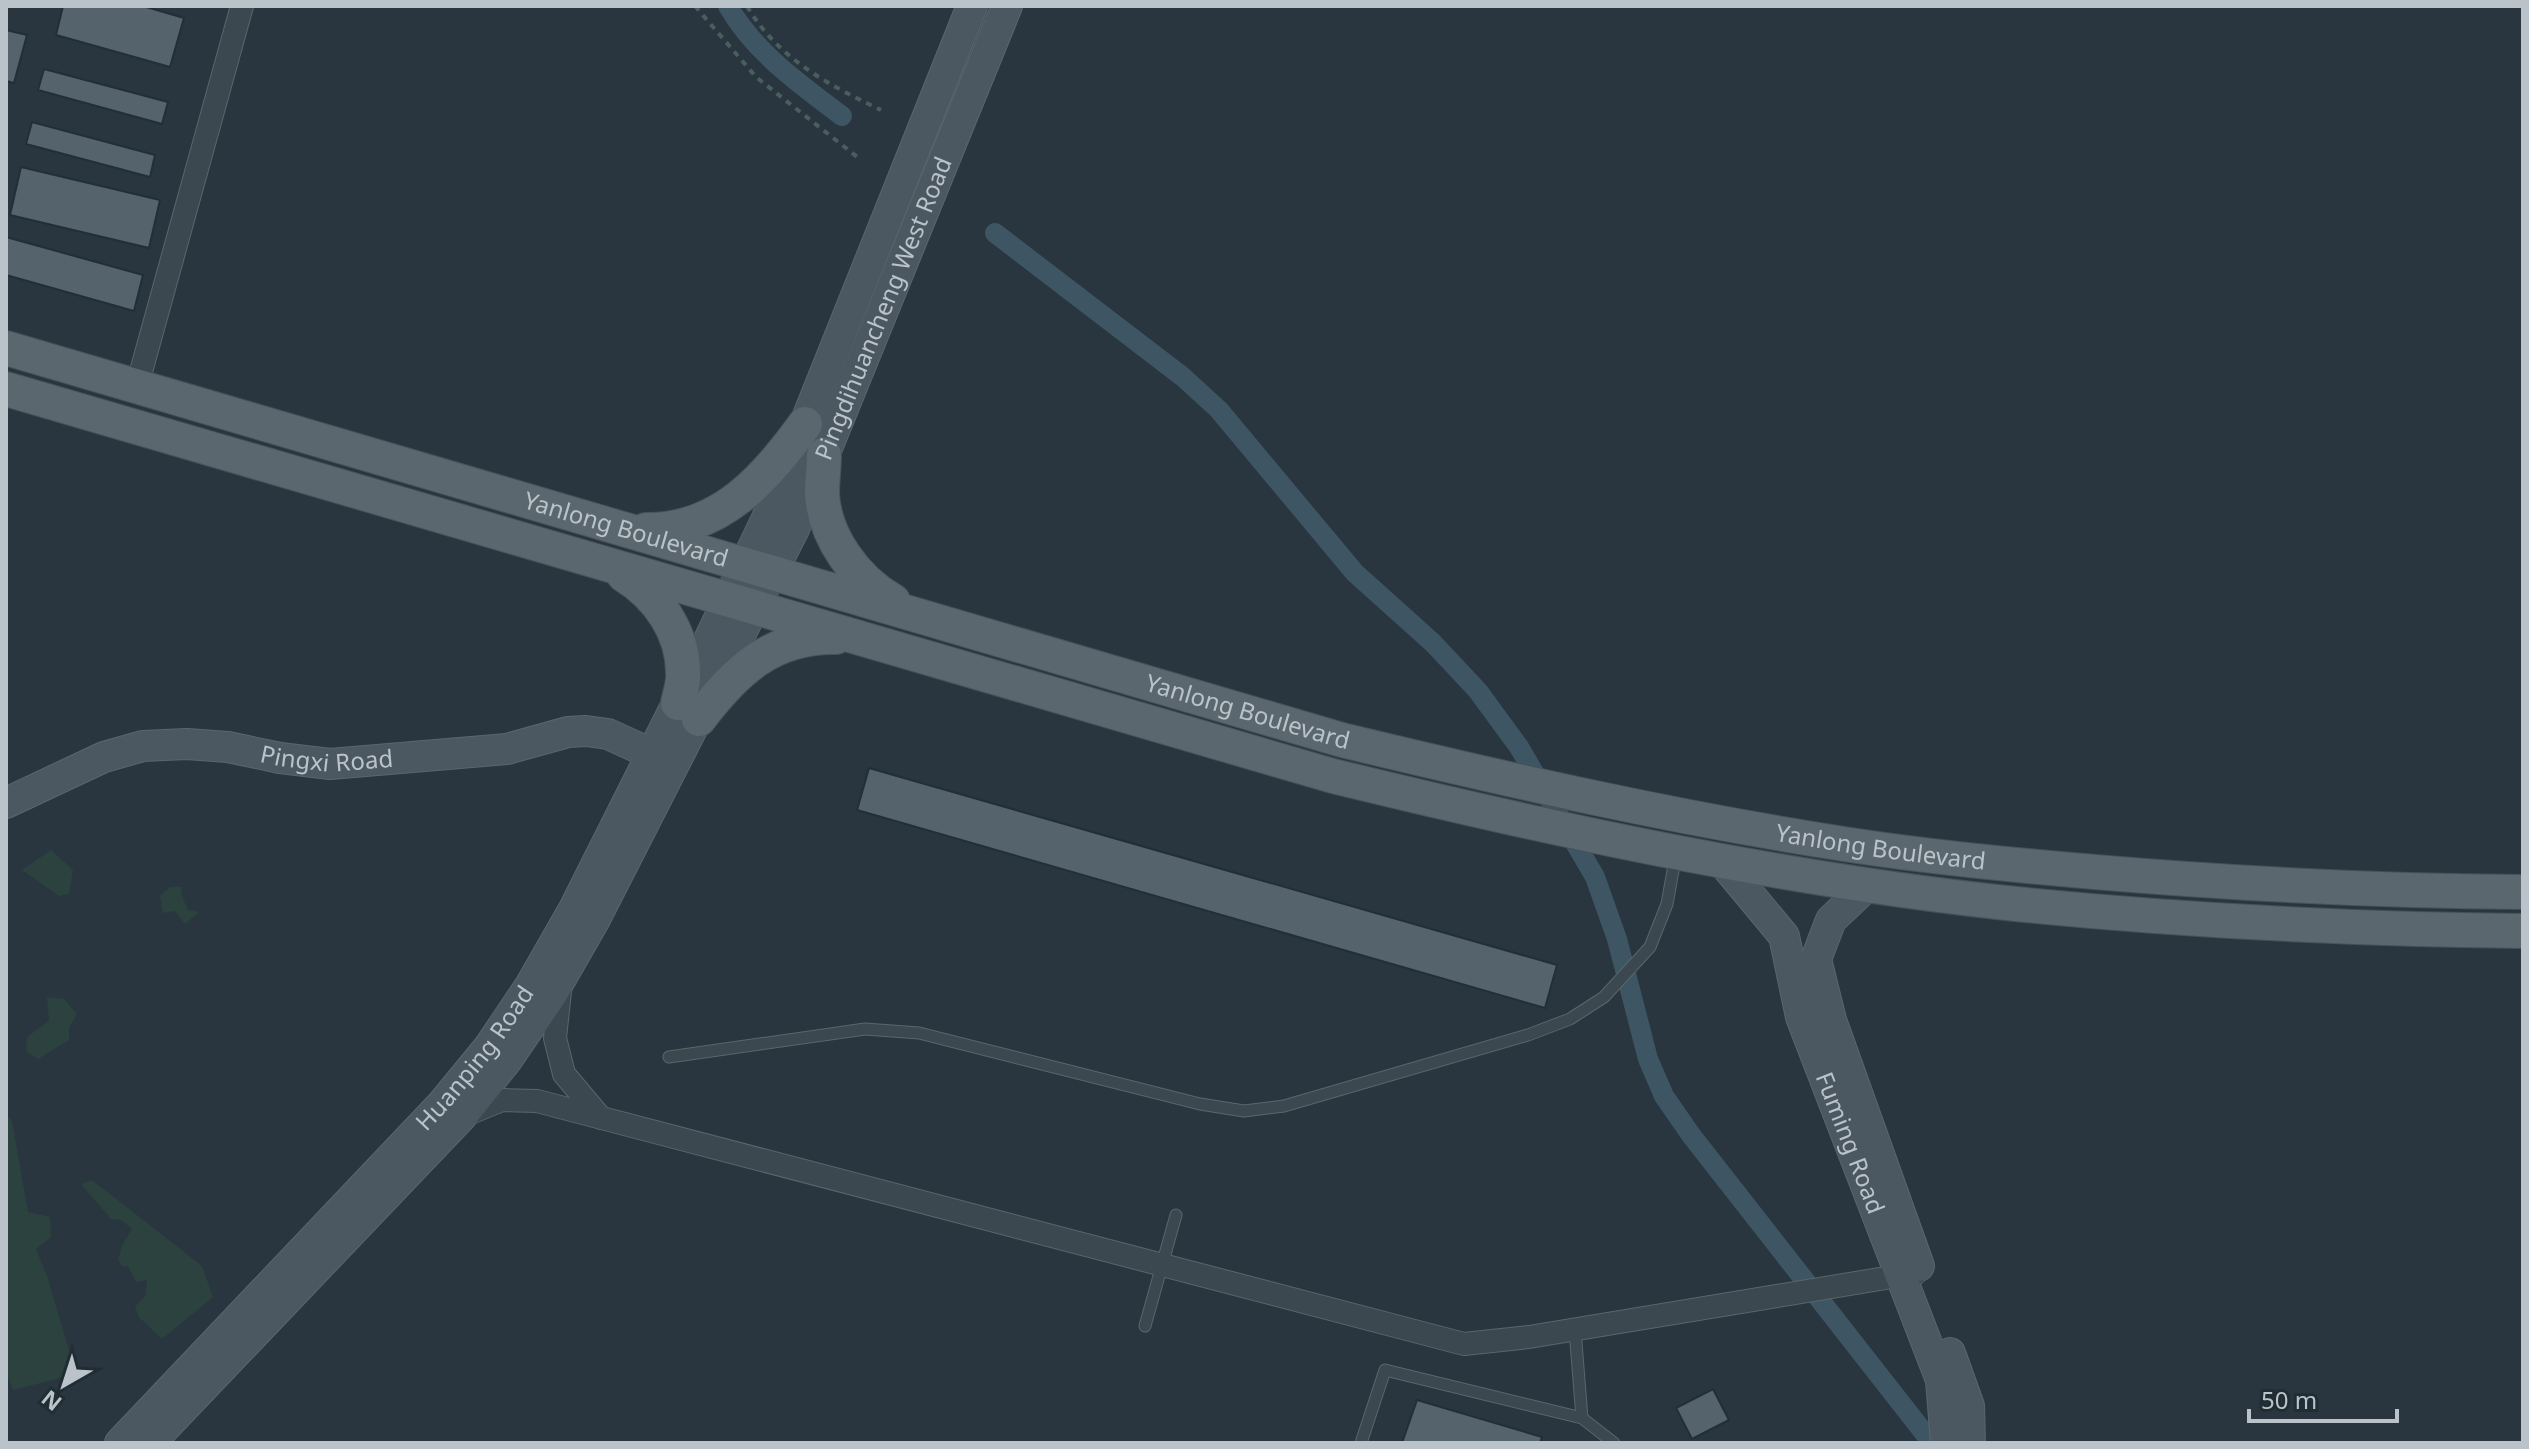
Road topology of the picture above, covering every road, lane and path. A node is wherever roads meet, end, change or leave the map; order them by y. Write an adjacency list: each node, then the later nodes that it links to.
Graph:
1 (242, 6): 9 (street)
2 (695, 6): 7 (path)
3 (747, 6): 6 (path)
4 (972, 6): 11 (main road, Pingdihuancheng West Road)
5 (1007, 6): 12 (main road, Pingdihuancheng West Road)
6 (881, 110)
7 (861, 160)
8 (6, 348): 9 (main road, Yanlong Boulevard)
9 (137, 386): 13 (main road, Yanlong Boulevard)
10 (6, 389): 14 (main road, Yanlong Boulevard)
11 (805, 424): 13 (main road); 15 (main road, Pingdihuancheng West Road)
12 (824, 455): 15 (main road, Pingdihuancheng West Road); 17 (main road)
13 (626, 530): 15 (main road, Yanlong Boulevard)
14 (607, 564): 16 (main road, Yanlong Boulevard); 19 (main road)
15 (759, 569): 16 (main road, Pingdihuancheng West Road); 17 (main road, Yanlong Boulevard)
16 (742, 604): 18 (main road, Yanlong Boulevard); 19 (main road, Huanping Road)
17 (917, 616): 25 (main road, Yanlong Boulevard)
18 (859, 638): 19 (main road); 22 (main road, Yanlong Boulevard)
19 (688, 711): 20 (main road, Huanping Road)
20 (664, 759): 21 (main road, Pingxi Road); 27 (main road, Huanping Road); 38 (main road, Huanping Road)
21 (6, 803)
22 (1677, 851): 23 (main road, Yanlong Boulevard); 28 (lane)
23 (1720, 859): 24 (main road, Yanlong Boulevard); 33 (main road, Fuming Road)
24 (1869, 884): 26 (main road, Yanlong Boulevard); 33 (main road, Fuming Road)
25 (2523, 892)
26 (2523, 931)
27 (561, 977): 29 (main road, Huanping Road); 30 (street)
28 (669, 1057)
29 (461, 1117): 30 (street); 39 (main road, Huanping Road)
30 (601, 1118): 32 (street)
31 (1176, 1215): 32 (lane)
32 (1161, 1265): 34 (lane); 35 (street)
33 (1911, 1274): 35 (street); 37 (main road, Fuming Road); 37 (main road, Fuming Road)
34 (1145, 1326)
35 (1575, 1330): 36 (lane)
36 (1582, 1418): 40 (lane); 41 (lane)
37 (1962, 1437)
38 (120, 1443)
39 (150, 1443)
40 (1361, 1443)
41 (1614, 1443)

